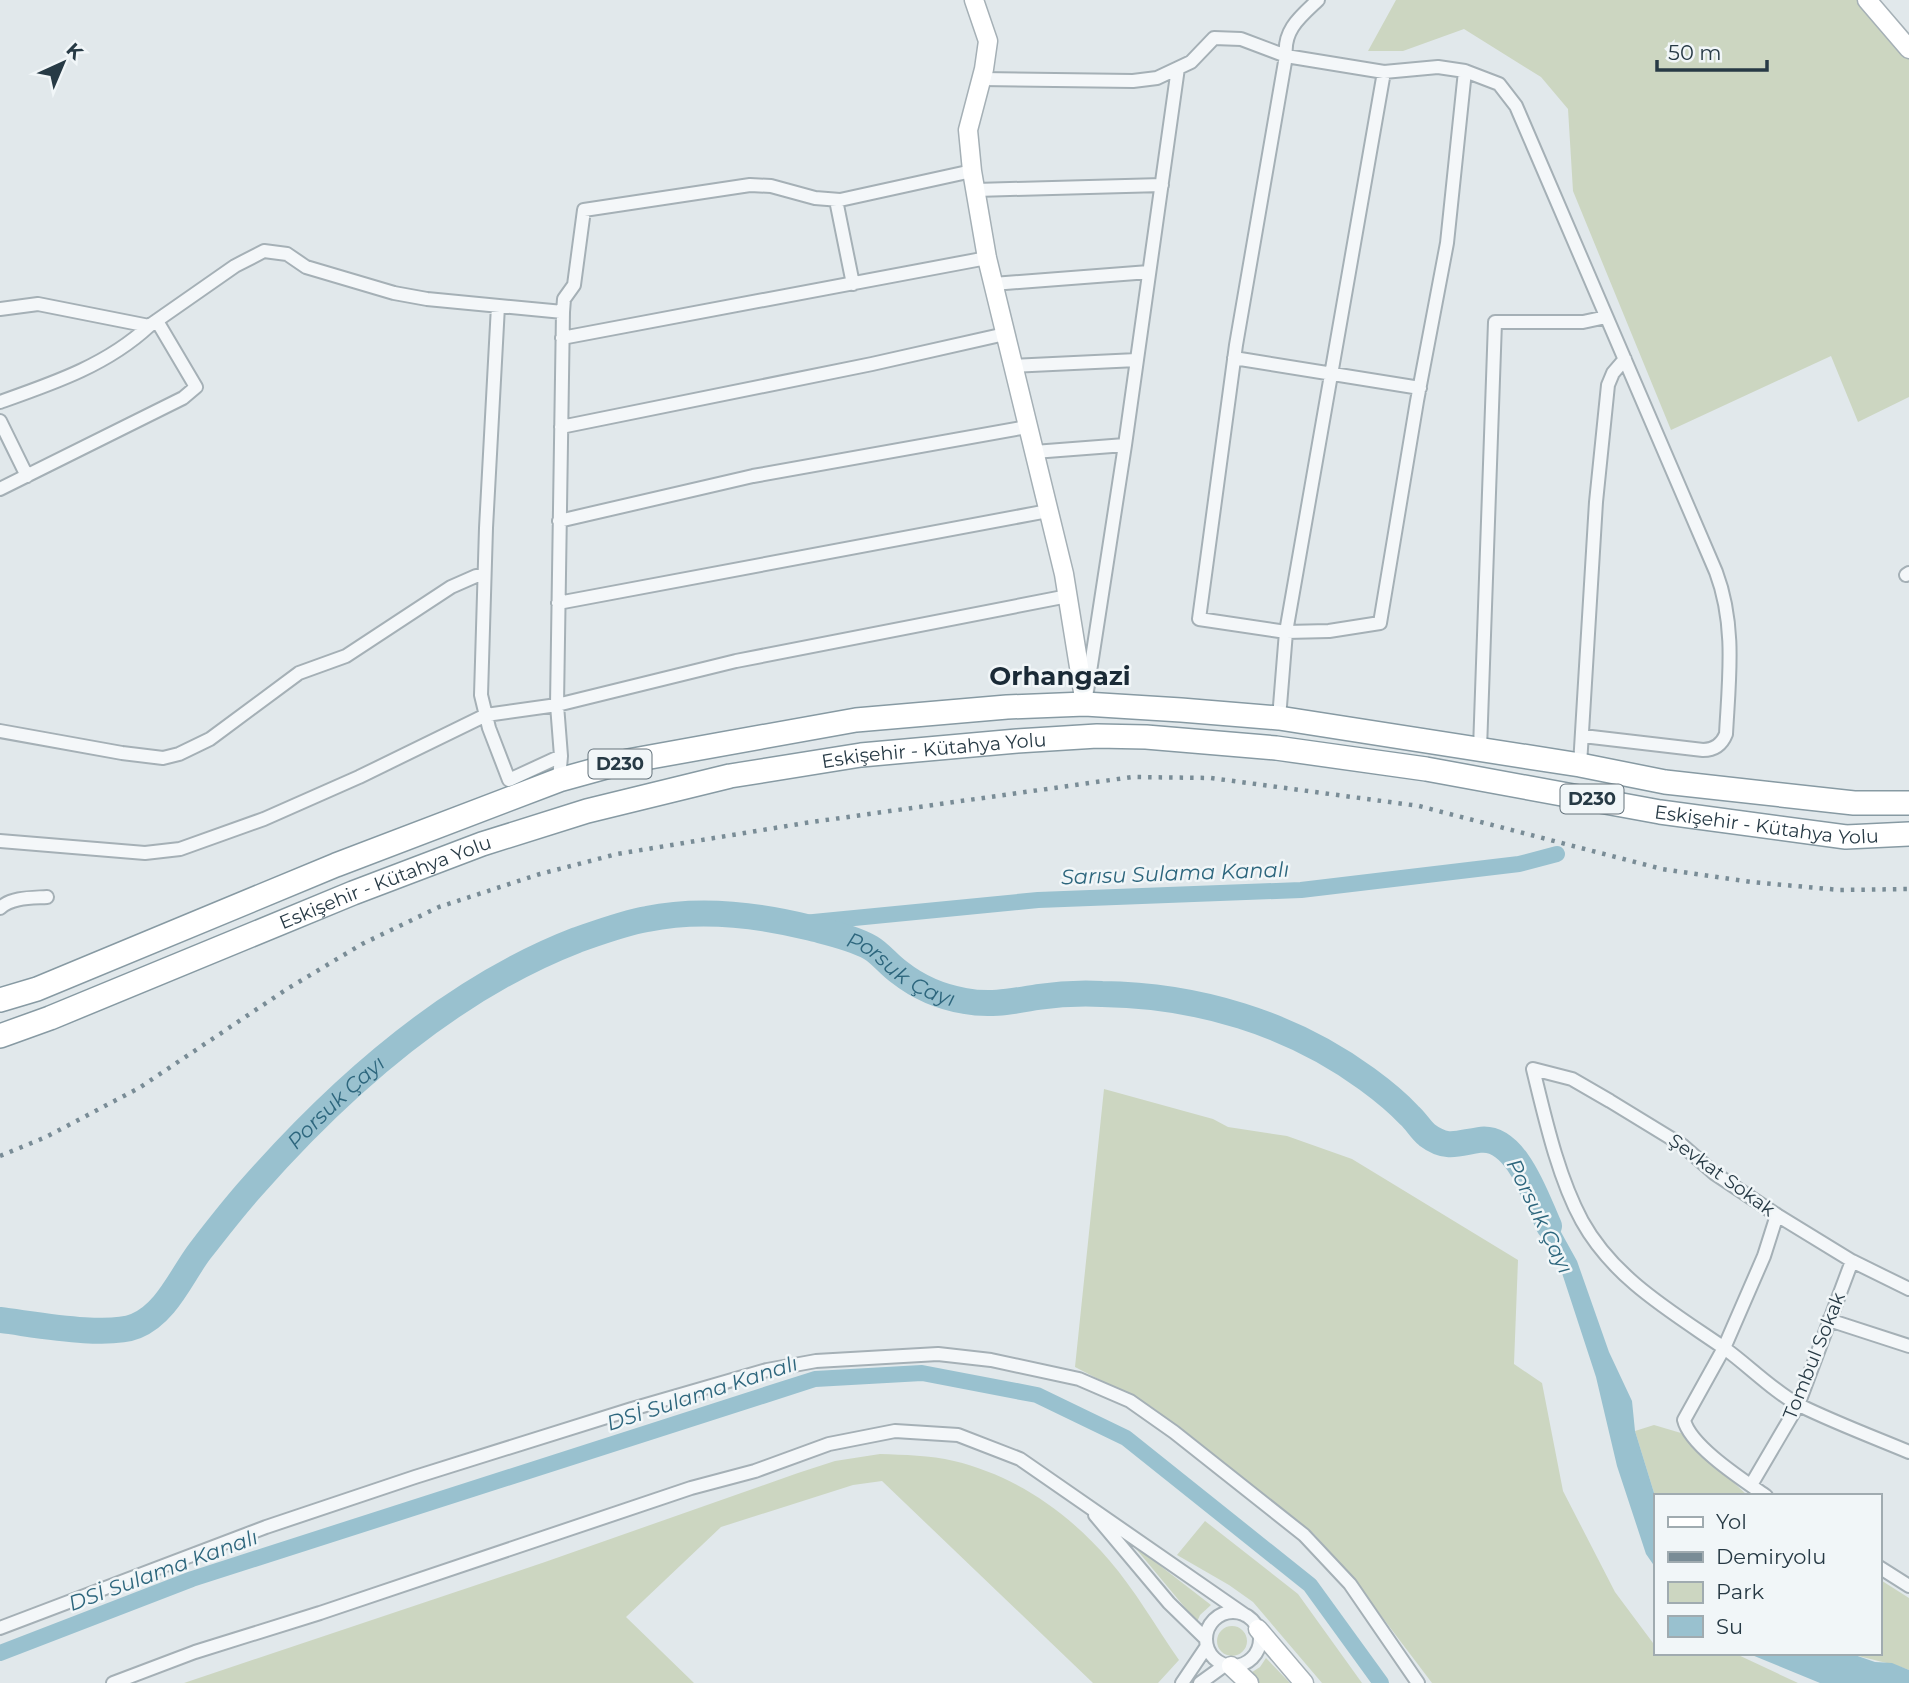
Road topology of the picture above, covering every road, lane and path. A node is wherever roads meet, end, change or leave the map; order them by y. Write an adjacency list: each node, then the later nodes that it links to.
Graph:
1 (974, 0): 9 (street)
2 (1318, 0): 5 (street)
3 (1867, 0): 4 (street)
4 (1909, 50)
5 (1286, 57): 6 (street); 8 (street); 25 (street)
6 (1178, 68): 9 (street); 11 (street)
7 (1465, 71): 8 (street); 21 (street); 30 (street)
8 (1384, 72): 29 (street)
9 (981, 79): 10 (street)
10 (972, 171): 12 (street); 13 (street)
11 (1161, 185): 12 (street); 15 (street)
12 (976, 190): 14 (street)
13 (836, 200): 16 (street); 20 (street)
14 (987, 258): 16 (street); 17 (street)
15 (1149, 272): 17 (street); 27 (street)
16 (853, 284): 24 (street)
17 (993, 284): 23 (street)
18 (498, 306): 20 (street); 22 (street); 41 (street)
19 (0, 309): 22 (street)
20 (563, 312): 24 (street)
21 (1606, 317): 26 (street); 52 (street)
22 (153, 323): 31 (street); 37 (street)
23 (1005, 334): 28 (street); 33 (street)
24 (562, 338): 33 (street)
25 (1234, 358): 29 (street); 44 (street)
26 (1625, 359): 50 (street); 50 (street)
27 (1137, 360): 28 (street); 35 (street)
28 (1012, 366): 34 (street)
29 (1332, 374): 30 (street); 44 (street)
30 (1420, 388): 44 (street)
31 (0, 402)
32 (0, 421): 37 (street)
33 (561, 427): 40 (street)
34 (1027, 427): 36 (street); 40 (street)
35 (1125, 445): 36 (street); 46 (street)
36 (1034, 452): 39 (street)
37 (27, 476): 38 (street)
38 (0, 489)
39 (1048, 511): 42 (street); 43 (street)
40 (559, 521): 43 (street)
41 (484, 576): 47 (street); 49 (street)
42 (1068, 596): 45 (street); 46 (street)
43 (558, 603): 45 (street)
44 (1286, 632): 48 (street)
45 (556, 705): 47 (street); 53 (street)
46 (1085, 705): 48 (highway, Eskişehir - Kütahya Yolu / D230); 55 (highway, Eskişehir - Kütahya Yolu / D230)
47 (486, 715): 53 (street); 58 (street)
48 (1279, 718): 51 (highway); 52 (highway, Eskişehir - Kütahya Yolu / D230)
49 (0, 731)
50 (1583, 736): 54 (street)
51 (1276, 748): 57 (highway, Eskişehir - Kütahya Yolu / D230); 62 (highway, Eskişehir - Kütahya Yolu / D230)
52 (1480, 749): 54 (highway, Eskişehir - Kütahya Yolu / D230)
53 (561, 756): 55 (street)
54 (1580, 765): 56 (highway, Eskişehir - Kütahya Yolu / D230)
55 (559, 780): 61 (highway, Eskişehir - Kütahya Yolu / D230)
56 (1909, 803)
57 (1909, 834)
58 (0, 841)
59 (47, 897): 60 (street)
60 (0, 908)
61 (0, 1000)
62 (0, 1036)
63 (1777, 1215): 64 (street, Şevkat Sokak); 68 (street); 68 (street, Şevkat Sokak)
64 (1852, 1261): 65 (street, Şevkat Sokak); 66 (street, Tombul Sokak)
65 (1909, 1289)
66 (1829, 1320): 67 (street); 69 (street, Tombul Sokak)
67 (1909, 1346)
68 (1724, 1348): 69 (street); 71 (street)
69 (1798, 1405): 70 (street); 71 (street, Tombul Sokak)
70 (1909, 1452)
71 (1751, 1485): 72 (street)
72 (1763, 1494)
73 (1084, 1502): 76 (street); 79 (street); 81 (street)
74 (1881, 1568): 75 (street)
75 (1909, 1586)
76 (1245, 1615): 78 (street); 79 (street)
77 (0, 1628): 86 (street)
78 (1258, 1629): 80 (street); 85 (street)
79 (1206, 1643): 80 (street); 82 (street)
80 (1228, 1666): 83 (street); 84 (street)
81 (113, 1683)
82 (1182, 1683)
83 (1200, 1683)
84 (1249, 1683)
85 (1304, 1683)
86 (1418, 1683)

